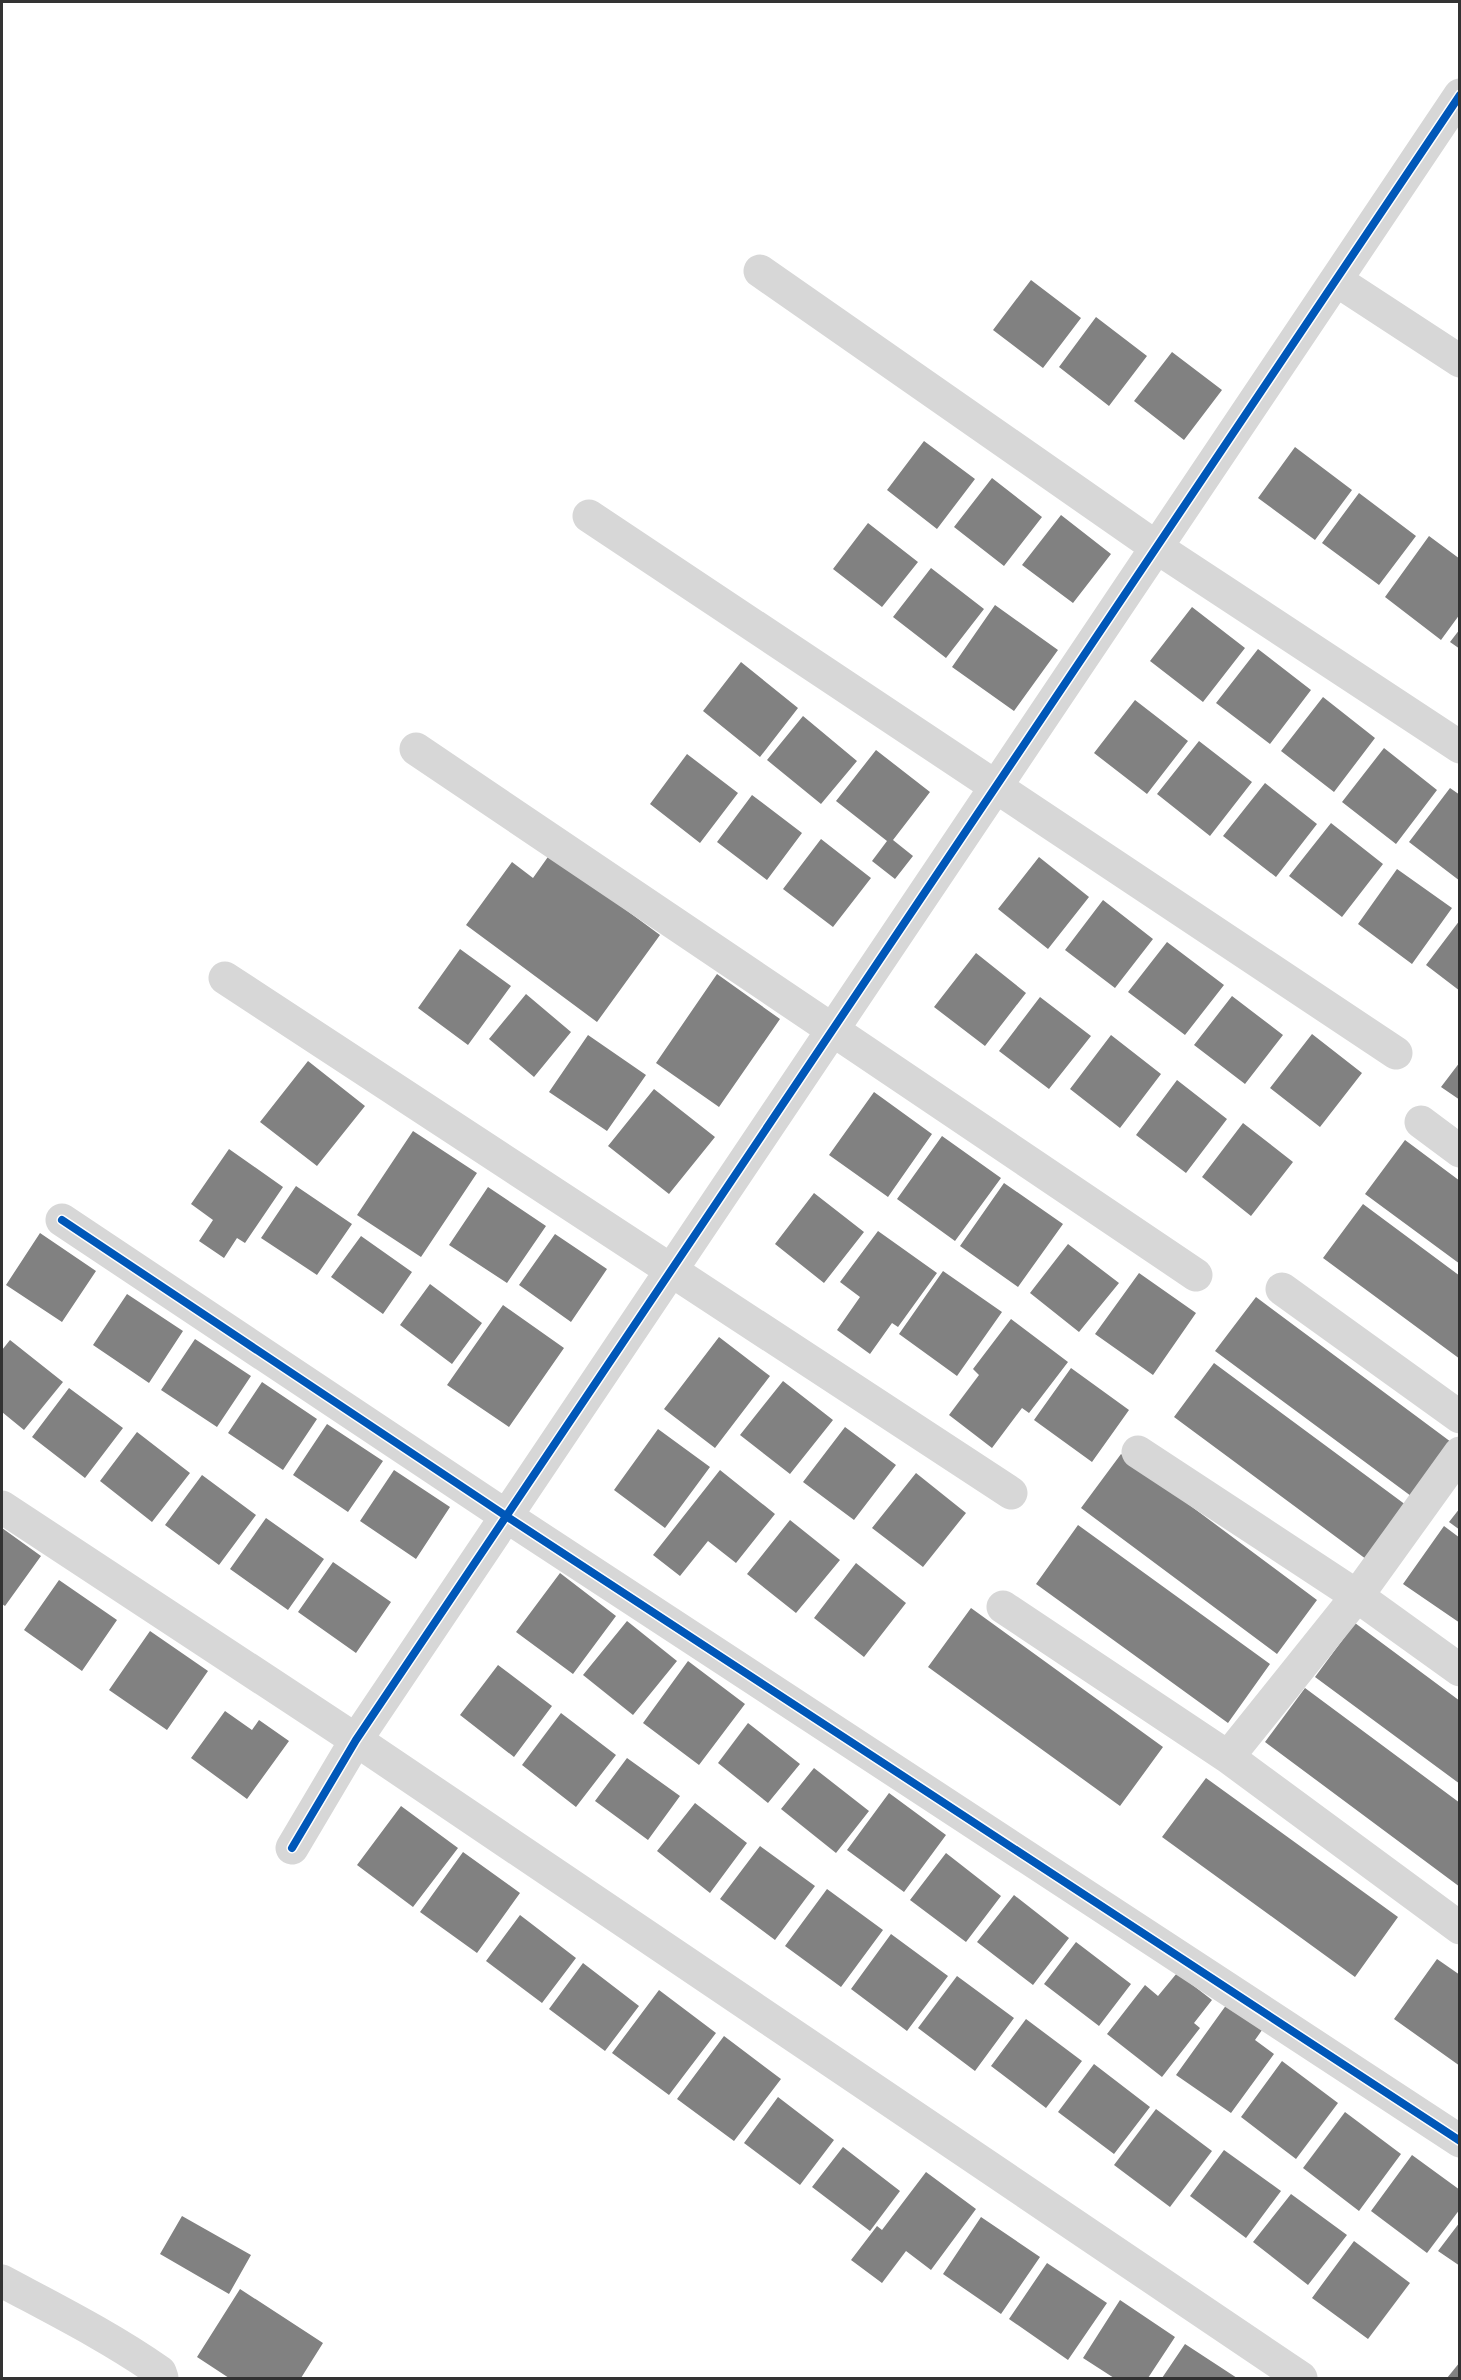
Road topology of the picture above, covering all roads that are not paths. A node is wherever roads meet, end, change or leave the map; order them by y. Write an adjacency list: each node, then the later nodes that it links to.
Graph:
1 (1460, 95): 3 (street)
2 (760, 271): 6 (street)
3 (1336, 280): 4 (street); 6 (street)
4 (1460, 362)
5 (589, 516): 9 (street)
6 (1156, 547): 7 (street); 9 (street)
7 (1460, 747)
8 (416, 749): 11 (street)
9 (995, 788): 11 (street); 12 (street)
10 (225, 978): 16 (street)
11 (832, 1031): 16 (street); 17 (street)
12 (1396, 1053)
13 (1421, 1122): 14 (street)
14 (1460, 1151)
15 (62, 1220): 24 (street)
16 (671, 1271): 22 (street); 24 (street)
17 (1196, 1275)
18 (1282, 1288): 19 (street)
19 (1460, 1417)
20 (1138, 1452): 25 (street)
21 (1460, 1453): 25 (street)
22 (1011, 1493)
23 (2, 1507): 28 (street)
24 (506, 1516): 28 (street); 32 (street)
25 (1357, 1596): 27 (street); 29 (street)
26 (1003, 1607): 29 (street)
27 (1460, 1670)
28 (356, 1740): 30 (street); 35 (street)
29 (1228, 1757): 31 (street)
30 (292, 1848)
31 (1460, 1928)
32 (1460, 2141)
33 (2, 2282): 34 (street)
34 (162, 2379)
35 (1301, 2379)

